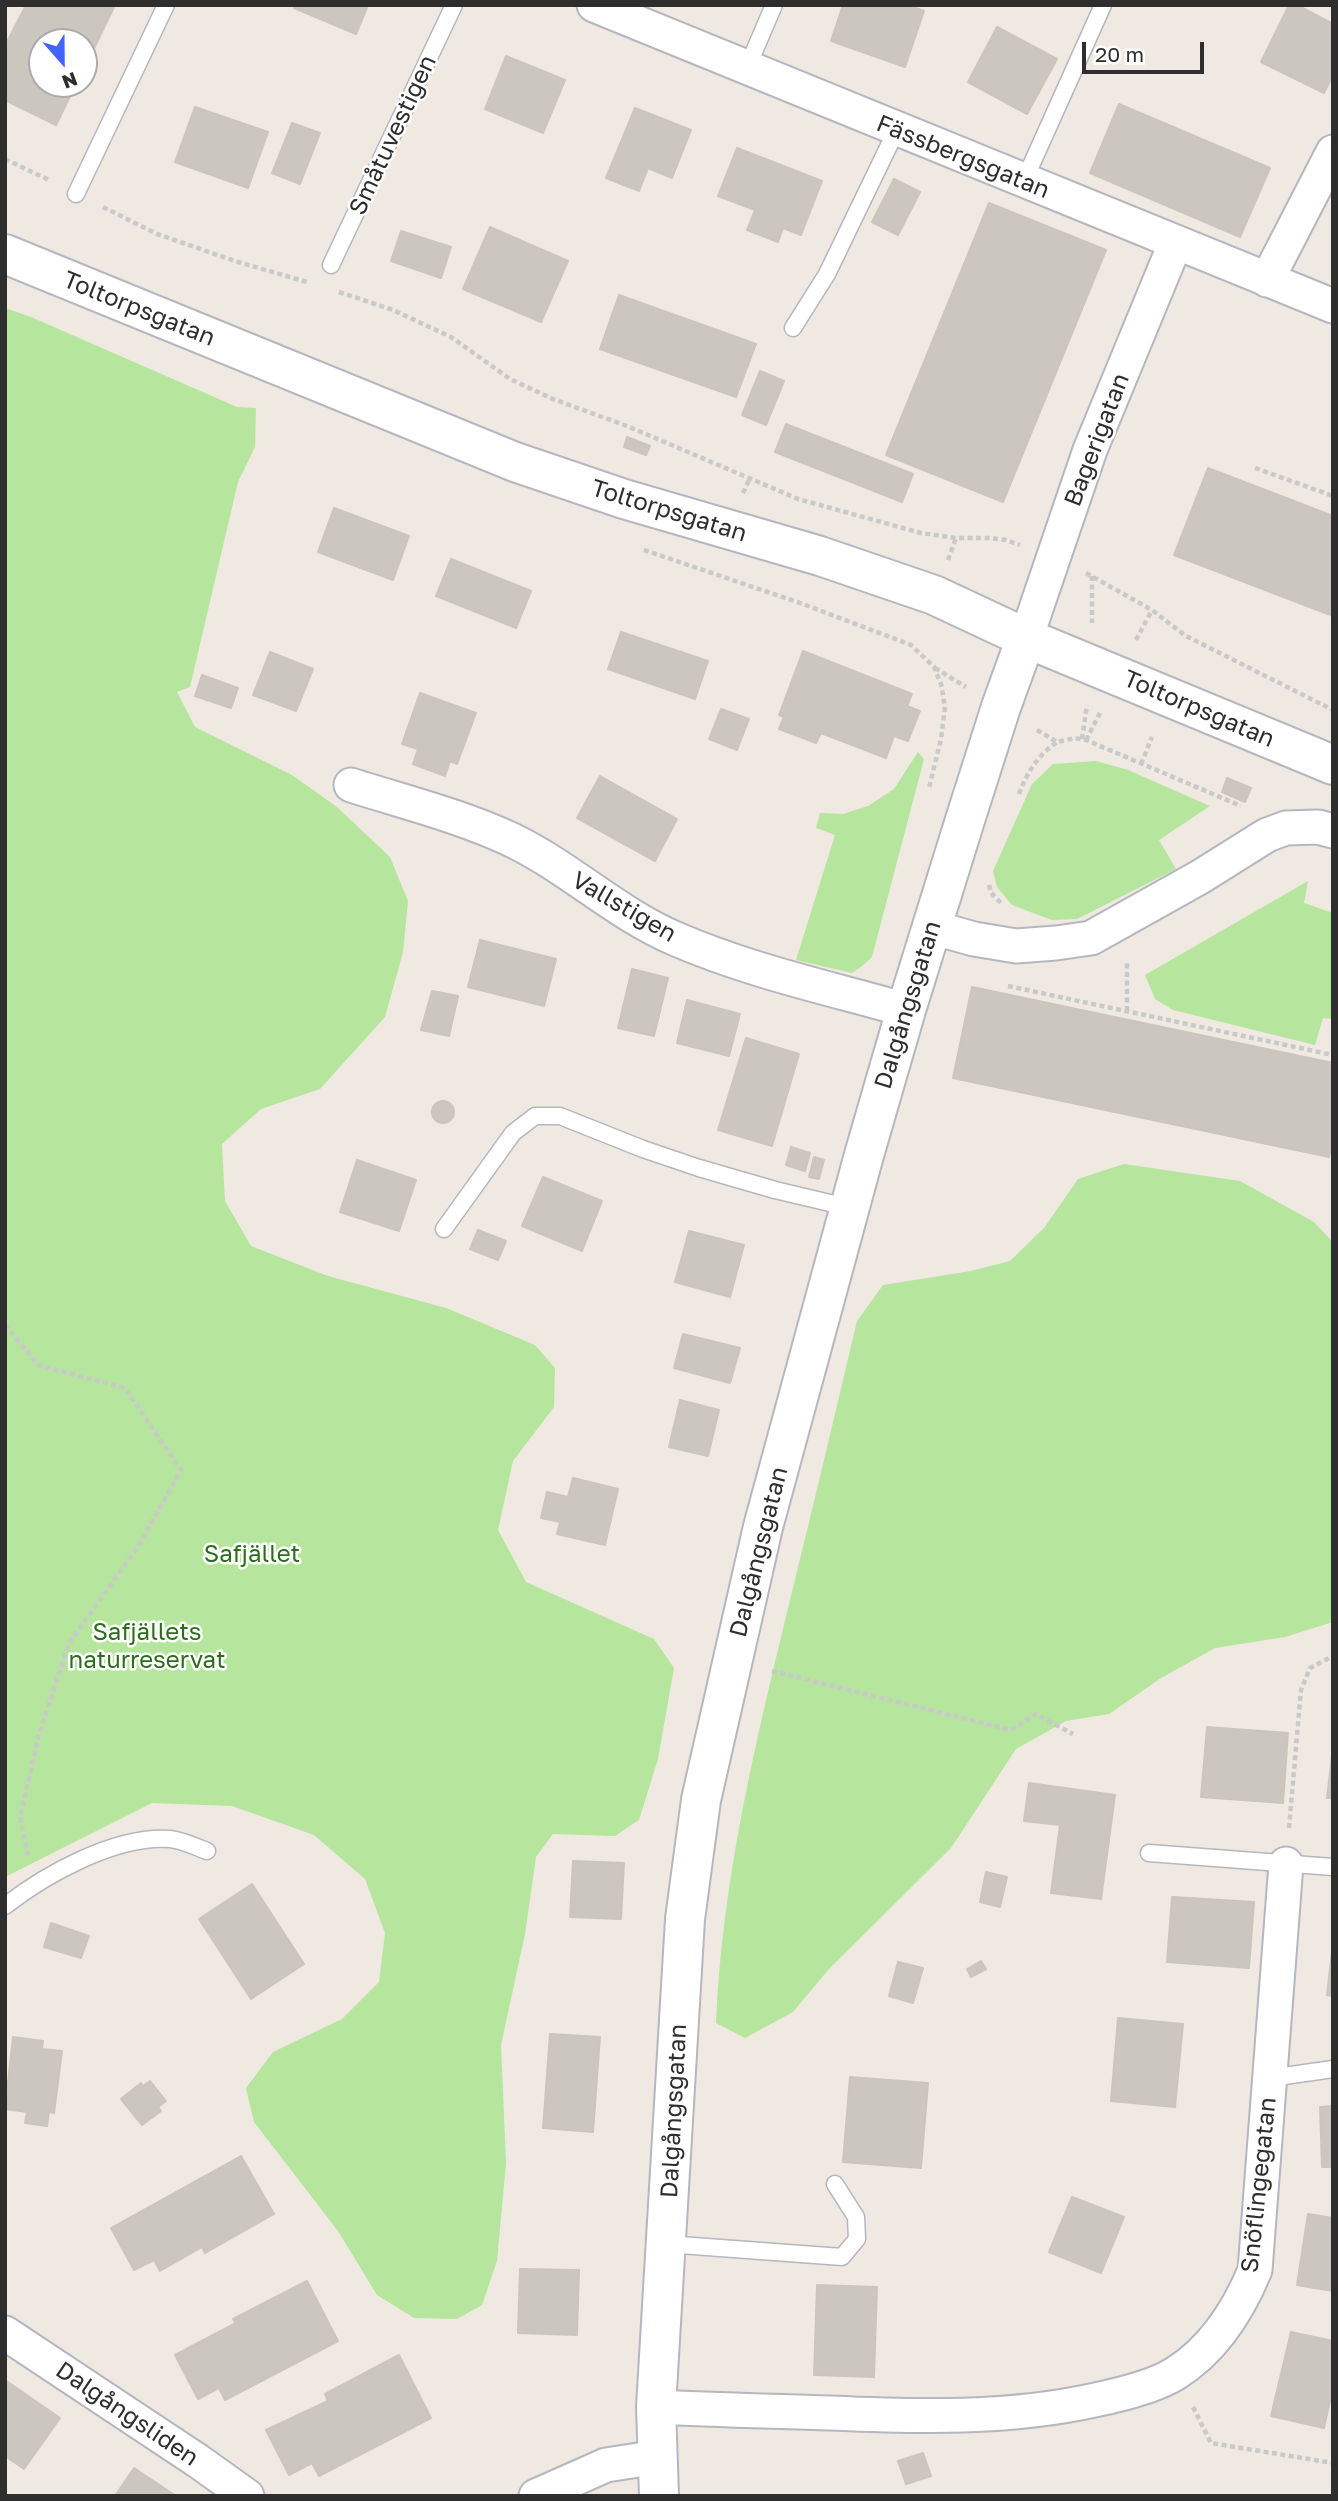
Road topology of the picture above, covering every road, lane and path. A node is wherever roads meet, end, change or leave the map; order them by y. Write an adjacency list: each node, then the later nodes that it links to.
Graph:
1 (166, 5): 11 (lane)
2 (454, 5): 14 (lane, Småtuvestigen)
3 (594, 5): 6 (street, Fässbergsgatan)
4 (774, 5): 6 (lane)
5 (1103, 5): 10 (lane)
6 (747, 68): 7 (street, Fässbergsgatan)
7 (897, 129): 10 (street, Fässbergsgatan); 19 (lane)
8 (1333, 152): 15 (street)
9 (5, 159): 11 (path)
10 (1024, 181): 12 (street, Fässbergsgatan)
11 (76, 194): 16 (path)
12 (1175, 244): 15 (street, Fässbergsgatan); 25 (street, Bagerigatan)
13 (5, 254): 26 (street, Toltorpsgatan)
14 (331, 265)
15 (1267, 280): 18 (street, Fässbergsgatan)
16 (308, 282)
17 (332, 289): 21 (path)
18 (1333, 306)
19 (793, 328)
20 (1255, 468): 23 (path)
21 (750, 478): 22 (path); 25 (path)
22 (741, 495)
23 (1333, 496)
24 (639, 548): 27 (path)
25 (1052, 558): 26 (street, Bagerigatan); 29 (path)
26 (1026, 638): 28 (street, Dalgångsgatan); 33 (street, Toltorpsgatan)
27 (934, 667): 28 (path); 35 (path)
28 (1001, 707): 31 (path); 40 (street, Dalgångsgatan)
29 (1333, 710)
30 (1153, 737): 32 (path)
31 (1057, 742): 32 (path); 36 (path)
32 (1141, 764): 37 (path)
33 (1333, 765)
34 (351, 785): 44 (street, Vallstigen)
35 (929, 791)
36 (1017, 799)
37 (1286, 828): 38 (street); 41 (street)
38 (1333, 831)
39 (988, 880): 41 (path)
40 (931, 927): 41 (street); 44 (street, Dalgångsgatan)
41 (989, 941)
42 (1118, 957): 45 (path)
43 (1004, 985): 45 (path)
44 (906, 1010): 47 (street, Dalgångsgatan)
45 (1127, 1011): 46 (path)
46 (1333, 1055)
47 (851, 1208): 48 (lane); 62 (street, Dalgångsgatan)
48 (444, 1229)
49 (5, 1325): 57 (path)
50 (1333, 1656): 55 (path)
51 (767, 1670): 52 (path)
52 (1073, 1734)
53 (207, 1851): 57 (lane)
54 (1149, 1853): 55 (lane)
55 (1286, 1864): 56 (lane); 60 (street, Snöflingegatan)
56 (1333, 1867)
57 (34, 1884): 58 (lane)
58 (5, 1906)
59 (1333, 2069): 60 (lane)
60 (1270, 2078): 64 (street, Snöflingegatan)
61 (835, 2185): 62 (lane)
62 (666, 2244): 65 (street, Dalgångsgatan)
63 (5, 2333): 68 (street, Dalgångsliden)
64 (1175, 2374): 65 (street, Snöflingegatan); 67 (path)
65 (656, 2407): 66 (street, Dalgångsgatan)
66 (658, 2457): 69 (street); 70 (street, Dalgångsgatan)
67 (1333, 2463)
68 (247, 2496)
69 (536, 2496)
70 (659, 2496)

